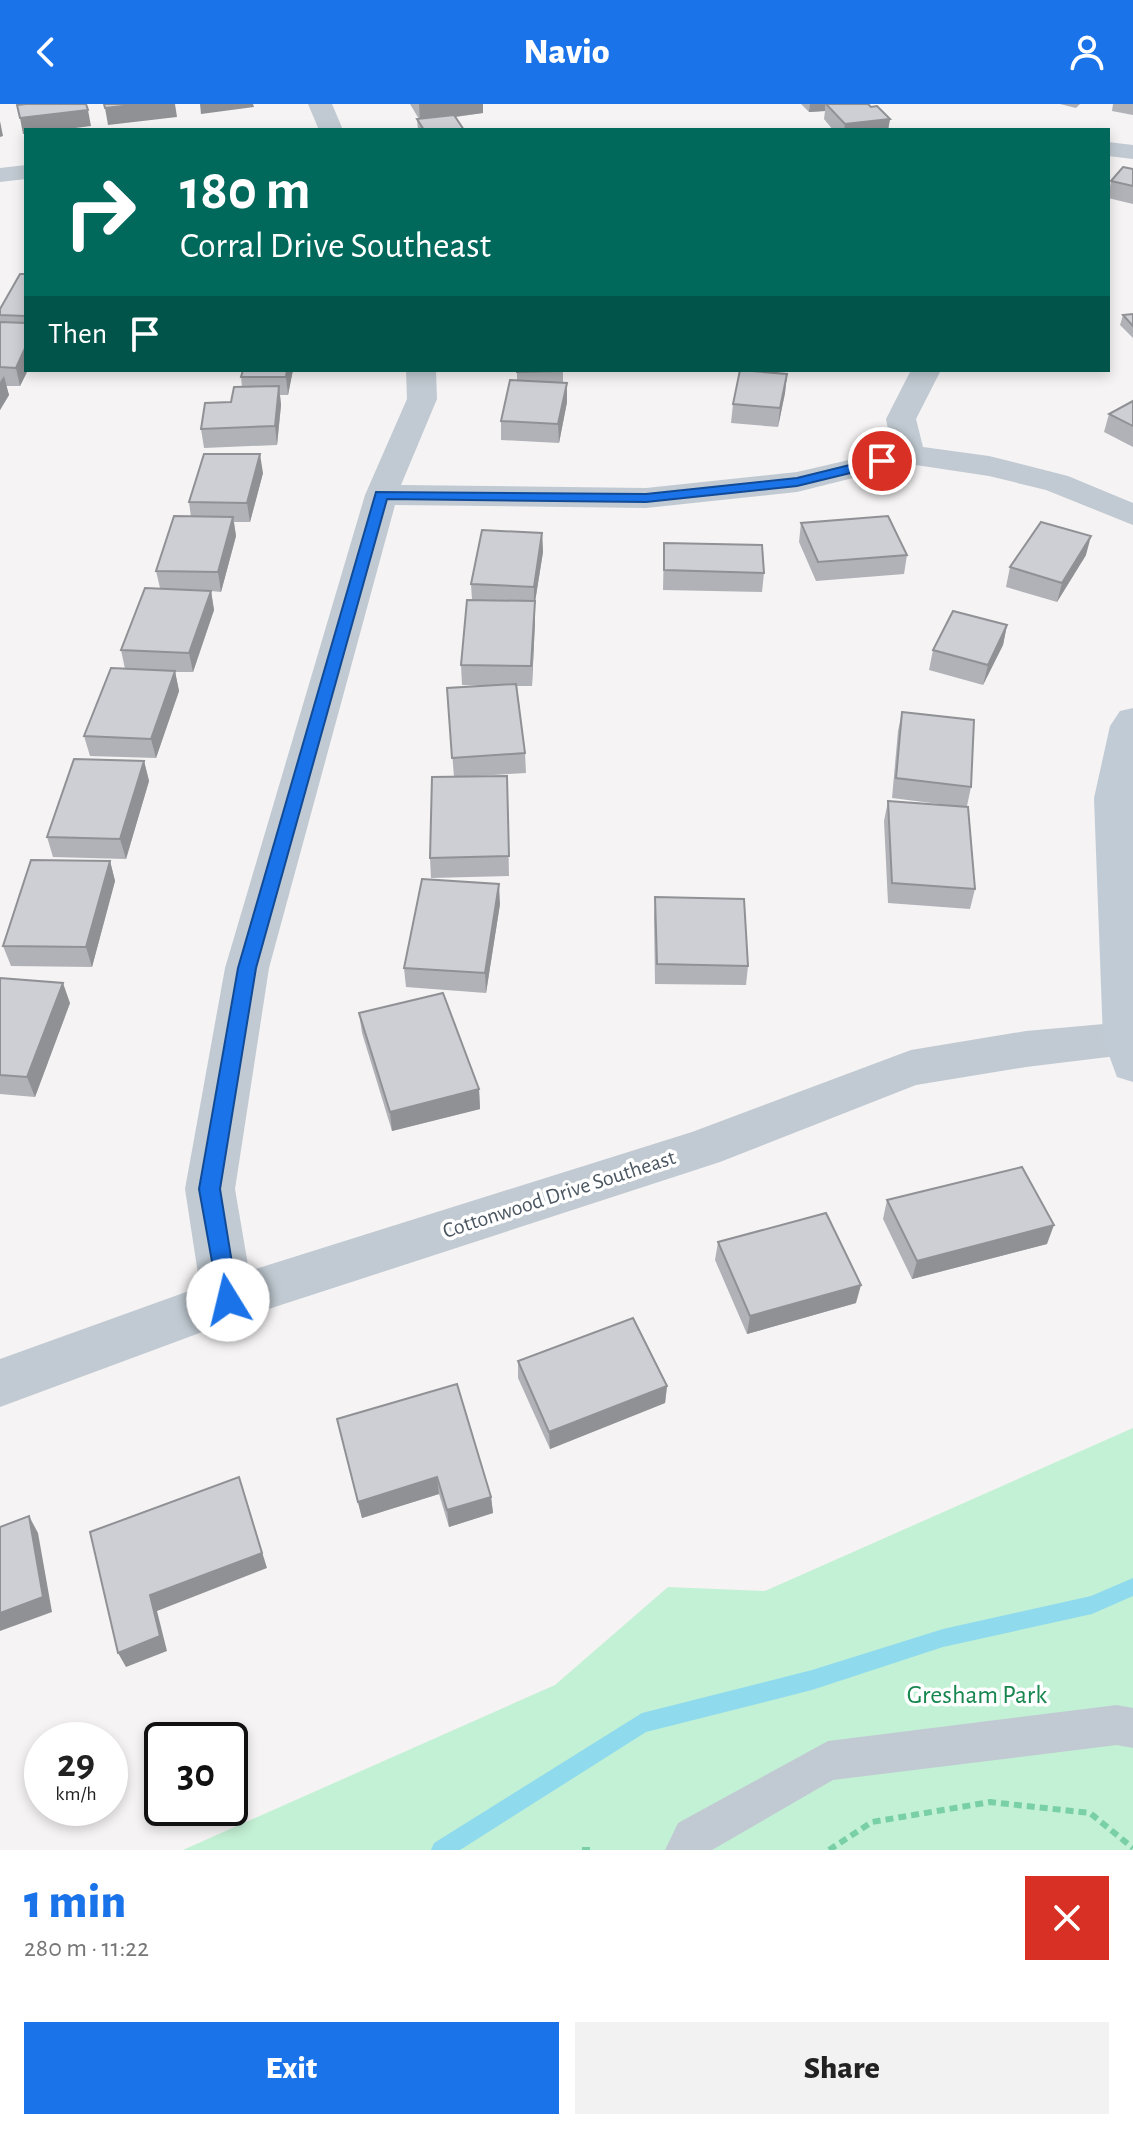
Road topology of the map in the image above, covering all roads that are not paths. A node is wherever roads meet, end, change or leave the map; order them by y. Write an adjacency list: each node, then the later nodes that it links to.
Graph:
1 (320, 104): 2 (street)
2 (330, 128)
3 (1110, 149): 4 (street)
4 (1133, 152)
5 (24, 172): 6 (street)
6 (0, 175)
7 (421, 372): 10 (street)
8 (925, 372): 9 (street)
9 (909, 455): 10 (street); 11 (street)
10 (381, 495): 14 (street)
11 (1133, 515)
12 (1133, 720): 13 (street)
13 (1129, 1052): 14 (street, Cottonwood Drive Southeast)
14 (228, 1300): 15 (street, Cottonwood Drive Southeast)
15 (0, 1383)
16 (1133, 1728): 17 (lane)
17 (686, 1850)

